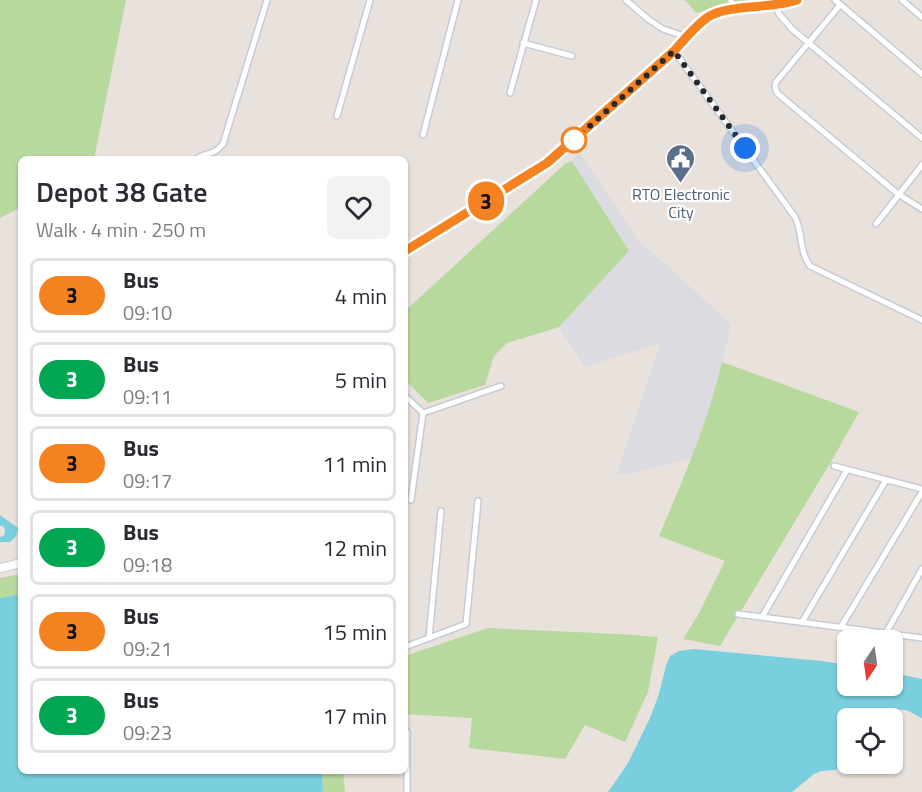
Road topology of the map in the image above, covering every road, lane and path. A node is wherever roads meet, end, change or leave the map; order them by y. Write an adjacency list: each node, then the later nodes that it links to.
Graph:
1 (267, 0): 23 (street)
2 (370, 0): 20 (street)
3 (458, 0): 21 (street)
4 (536, 0): 15 (street)
5 (626, 0): 13 (street)
6 (731, 0): 11 (street)
7 (797, 0): 10 (main road)
8 (902, 0): 12 (street)
9 (838, 2): 14 (street); 18 (street)
10 (776, 5): 11 (main road); 14 (street)
11 (732, 9): 13 (main road)
12 (922, 17)
13 (687, 37): 16 (main road)
14 (809, 43): 22 (street); 25 (street)
15 (523, 44): 17 (street); 19 (street)
16 (674, 51): 28 (main road); 29 (street)
17 (572, 56)
18 (922, 74)
19 (510, 93)
20 (337, 116)
21 (423, 135)
22 (922, 138)
23 (215, 156)
24 (922, 165): 25 (street)
25 (898, 194): 26 (street); 27 (street)
26 (922, 209)
27 (876, 224)
28 (408, 249)
29 (922, 320)
30 (501, 386): 32 (street)
31 (408, 399): 32 (street)
32 (423, 413): 37 (street)
33 (834, 466): 34 (street)
34 (847, 470): 35 (street); 44 (street)
35 (886, 480): 36 (street); 45 (street)
36 (922, 490): 46 (street)
37 (411, 500)
38 (478, 501): 50 (street)
39 (441, 511): 50 (street)
40 (18, 565): 41 (main road)
41 (0, 568)
42 (922, 569): 48 (street)
43 (738, 614): 44 (street)
44 (762, 617): 45 (street)
45 (802, 622): 46 (street)
46 (842, 627): 47 (street)
47 (864, 630)
48 (888, 630)
49 (903, 635): 51 (street)
50 (429, 638): 52 (street)
51 (922, 638)
52 (408, 646)
53 (407, 774): 54 (street)
54 (407, 792)

